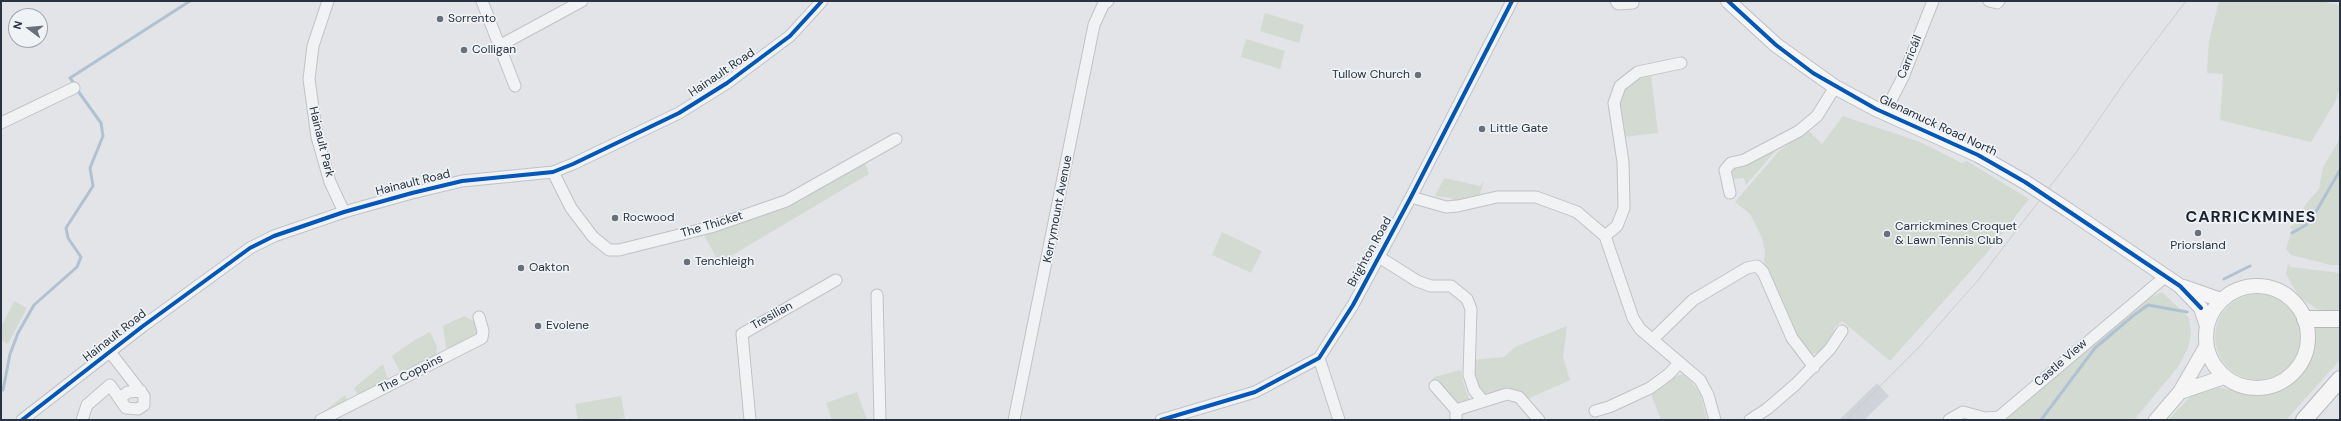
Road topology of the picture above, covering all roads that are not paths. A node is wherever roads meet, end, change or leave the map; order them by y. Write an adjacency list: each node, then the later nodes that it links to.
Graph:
1 (328, 1): 24 (street, Hainault Park)
2 (482, 1): 13 (street)
3 (582, 1): 13 (street)
4 (822, 1): 21 (street, Hainault Road)
5 (1108, 1): 57 (street, Kerrymount Avenue)
6 (1512, 1): 23 (street, Brighton Road)
7 (1616, 1): 12 (street)
8 (1728, 1): 16 (main road, Glenamuck Road North)
9 (1933, 1): 18 (street, Carricáil)
10 (1989, 1): 11 (street)
11 (1999, 1)
12 (1632, 3)
13 (500, 46): 15 (street)
14 (1681, 62): 25 (street)
15 (515, 86)
16 (1835, 87): 18 (main road, Glenamuck Road North); 22 (street)
17 (74, 88): 19 (street)
18 (1885, 112): 27 (main road, Glenamuck Road North, bridge)
19 (1, 123)
20 (896, 139): 21 (street, The Thicket)
21 (553, 172): 24 (street, Hainault Road)
22 (1730, 193)
23 (1411, 197): 25 (street); 26 (street, Brighton Road)
24 (344, 212): 39 (street, Hainault Road)
25 (1605, 236): 37 (street)
26 (1379, 257): 40 (street, Brighton Road); 49 (street)
27 (2166, 276): 29 (main road, Glenamuck Road North); 63 (street, Castle View)
28 (836, 280): 55 (street, Tresilian)
29 (2180, 286): 31 (main road, Glenamuck Road North); 35 (main road, Glenamuck Road North)
30 (877, 295): 56 (street)
31 (2221, 300): 33 (main road); 35 (main road)
32 (479, 317): 54 (street, The Coppins)
33 (2305, 318): 34 (highway); 43 (main road)
34 (2340, 319)
35 (2207, 326): 38 (main road)
36 (1842, 331): 42 (street)
37 (1652, 340): 41 (street); 42 (street)
38 (2206, 347): 43 (main road); 47 (main road)
39 (110, 352): 46 (street); 52 (street, Hainault Road)
40 (1319, 358): 58 (street, Brighton Road); 59 (street)
41 (1679, 363): 50 (street); 61 (street)
42 (1814, 367): 62 (street)
43 (2224, 377): 47 (main road)
44 (2340, 379): 65 (highway)
45 (1435, 386): 51 (street)
46 (141, 391): 48 (street); 48 (street)
47 (2180, 392): 64 (main road)
48 (120, 398): 53 (street)
49 (1483, 401): 51 (street); 60 (street)
50 (1595, 411)
51 (1456, 415)
52 (22, 420)
53 (82, 420)
54 (321, 420)
55 (750, 420)
56 (880, 420)
57 (1014, 420)
58 (1161, 420)
59 (1339, 420)
60 (1539, 420)
61 (1715, 420)
62 (1750, 420)
63 (1949, 420)
64 (2156, 420)
65 (2304, 420)

